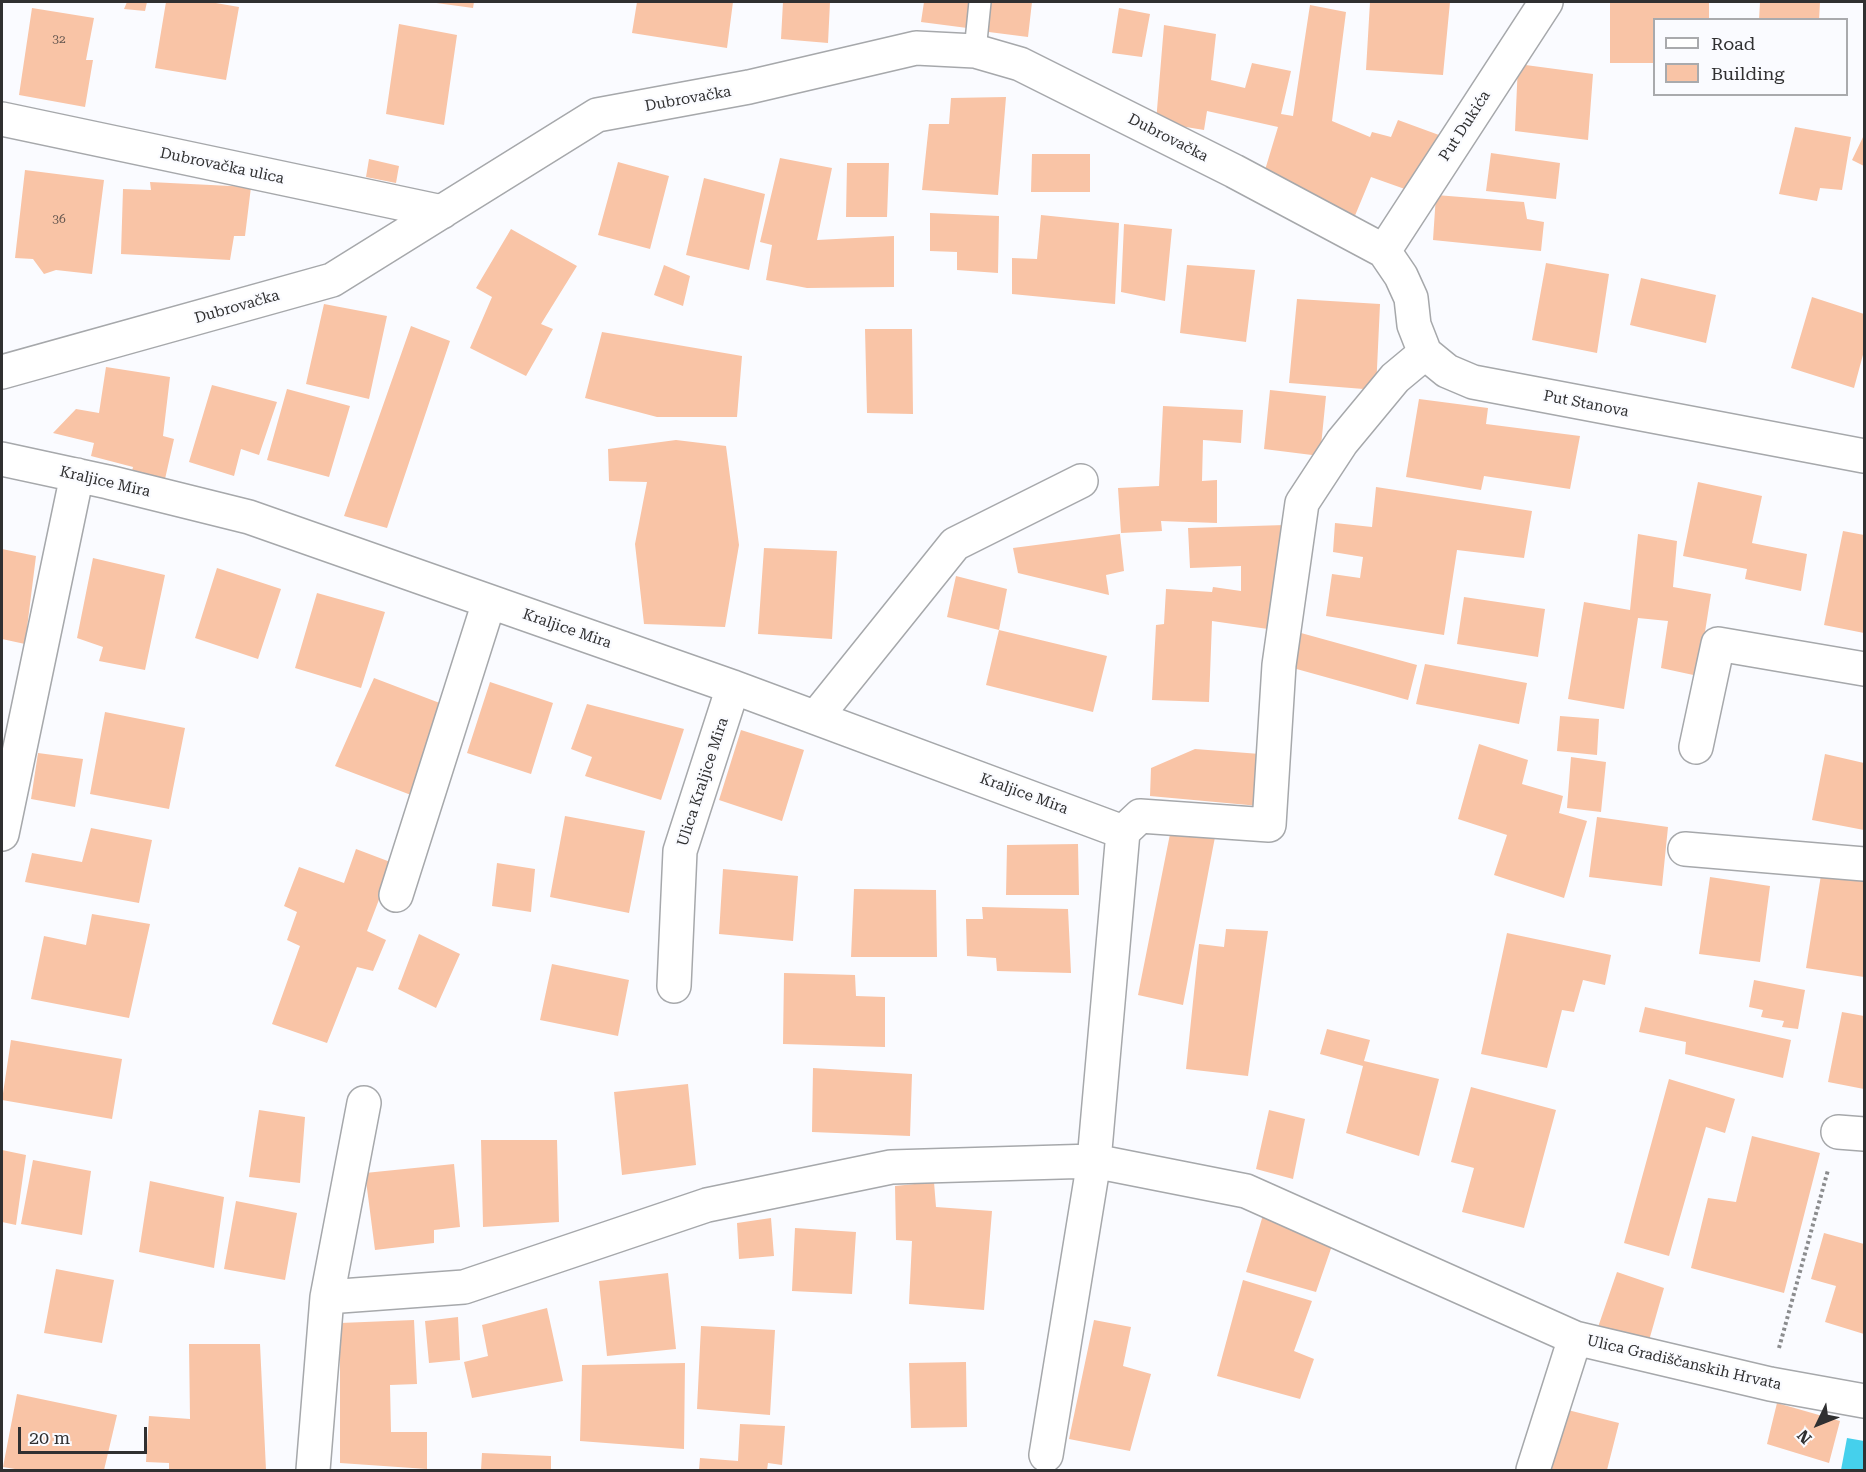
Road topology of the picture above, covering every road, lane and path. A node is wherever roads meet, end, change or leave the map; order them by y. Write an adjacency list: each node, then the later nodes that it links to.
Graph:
1 (980, 2): 3 (lane)
2 (1546, 2): 6 (street, Put Dukića)
3 (975, 51): 5 (street, Dubrovačka); 6 (street, Dubrovačka)
4 (2, 119): 5 (street, Dubrovačka ulica)
5 (442, 212): 8 (street, Dubrovačka)
6 (1384, 251): 7 (street)
7 (1425, 353): 9 (street, Put Stanova); 18 (street)
8 (2, 372)
9 (1864, 456)
10 (2, 459): 11 (street, Kraljice Mira)
11 (77, 475): 13 (street, Kraljice Mira); 19 (street)
12 (1081, 481): 16 (street)
13 (489, 602): 15 (street, Kraljice Mira); 22 (street)
14 (1864, 669): 17 (street)
15 (733, 687): 16 (street, Kraljice Mira); 23 (street, Ulica Kraljice Mira)
16 (816, 717): 18 (street, Kraljice Mira)
17 (1696, 747)
18 (1123, 832): 26 (street)
19 (2, 834)
20 (1685, 849): 21 (street)
21 (1864, 864)
22 (396, 895)
23 (674, 986)
24 (364, 1103): 27 (street)
25 (1851, 1133): 29 (path)
26 (1094, 1161): 27 (street, Ulica Gradiščanskih Hrvata); 28 (street, Ulica Gradiščanskih Hrvata); 31 (street)
27 (327, 1297): 32 (street)
28 (1575, 1338): 29 (street, Ulica Gradiščanskih Hrvata); 33 (street)
29 (1770, 1384): 30 (street, Ulica Gradiščanskih Hrvata)
30 (1864, 1401)
31 (1046, 1455)
32 (313, 1470)
33 (1533, 1470)

